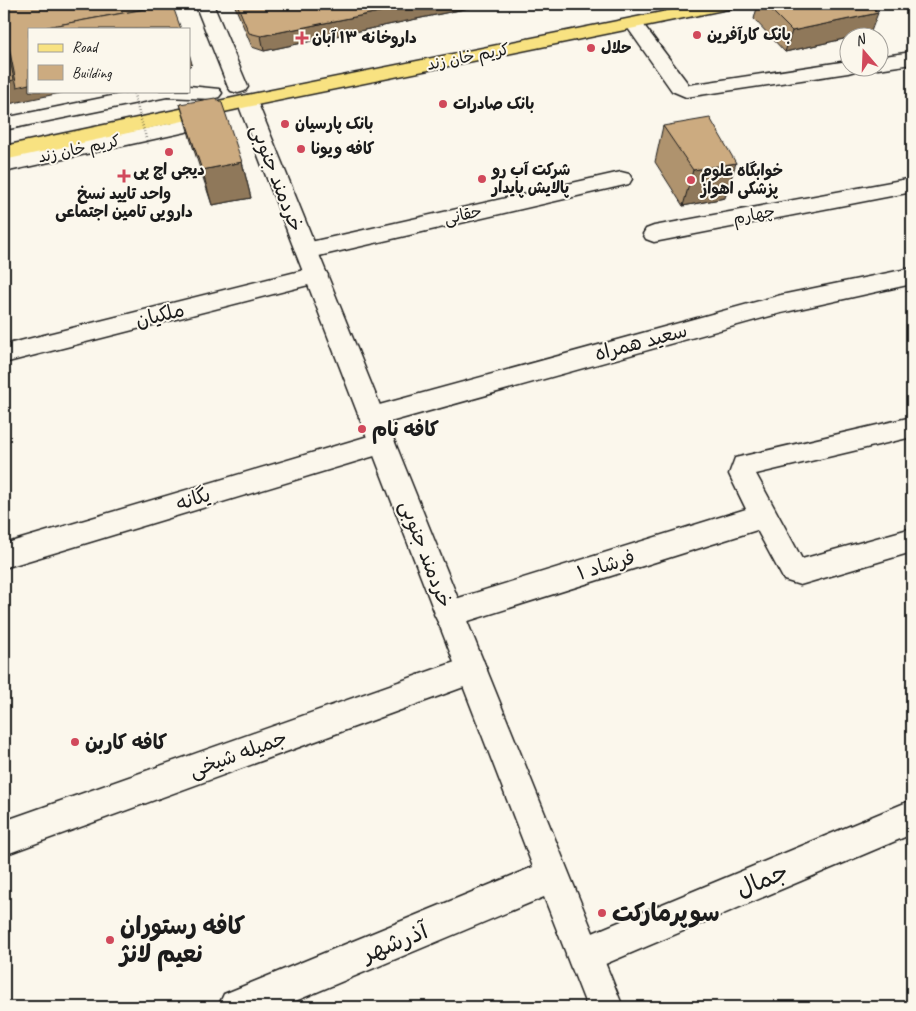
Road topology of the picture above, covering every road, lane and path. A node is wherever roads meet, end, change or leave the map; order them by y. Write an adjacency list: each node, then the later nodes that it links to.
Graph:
1 (204, 4): 11 (street, خردمند جنوبی)
2 (650, 4): 11 (main road, کریم خان زند)
3 (728, 4): 4 (main road, کریم خان زند)
4 (634, 24): 7 (street); 11 (main road, کریم خان زند)
5 (912, 58): 6 (street)
6 (888, 62)
7 (838, 68)
8 (133, 92): 15 (path, bridge)
9 (162, 92): 13 (street, کریم خان زند)
10 (171, 92): 12 (street, کریم خان زند)
11 (242, 94): 12 (main road, کریم خان زند); 21 (street, خردمند جنوبی)
12 (210, 101): 14 (main road, کریم خان زند); 16 (main road, کریم خان زند); 17 (street, کریم خان زند)
13 (4, 124)
14 (4, 137)
15 (148, 145)
16 (4, 154)
17 (4, 165)
18 (621, 179): 21 (street, حقانی)
19 (912, 185): 20 (street, چهارم)
20 (654, 234)
21 (311, 263): 23 (street, ملکیان); 24 (street, خردمند جنوبی)
22 (912, 276): 24 (street, سعید همراه)
23 (4, 354)
24 (372, 417): 26 (street, خردمند جنوبی)
25 (912, 427): 27 (street)
26 (382, 443): 29 (street, یگانه); 30 (street, خردمند جنوبی)
27 (763, 516): 28 (street); 30 (street, فرشاد ۱)
28 (912, 540)
29 (4, 556)
30 (449, 614): 31 (street, خردمند جنوبی)
31 (472, 670): 33 (street, جمیله شیخی); 34 (street, خردمند جنوبی)
32 (912, 818): 35 (street, جمال)
33 (4, 838)
34 (554, 876): 35 (street, خردمند جنوبی); 36 (street, آذرشهر)
35 (584, 955): 37 (street, خردمند جنوبی)
36 (237, 1007)
37 (605, 1007)

